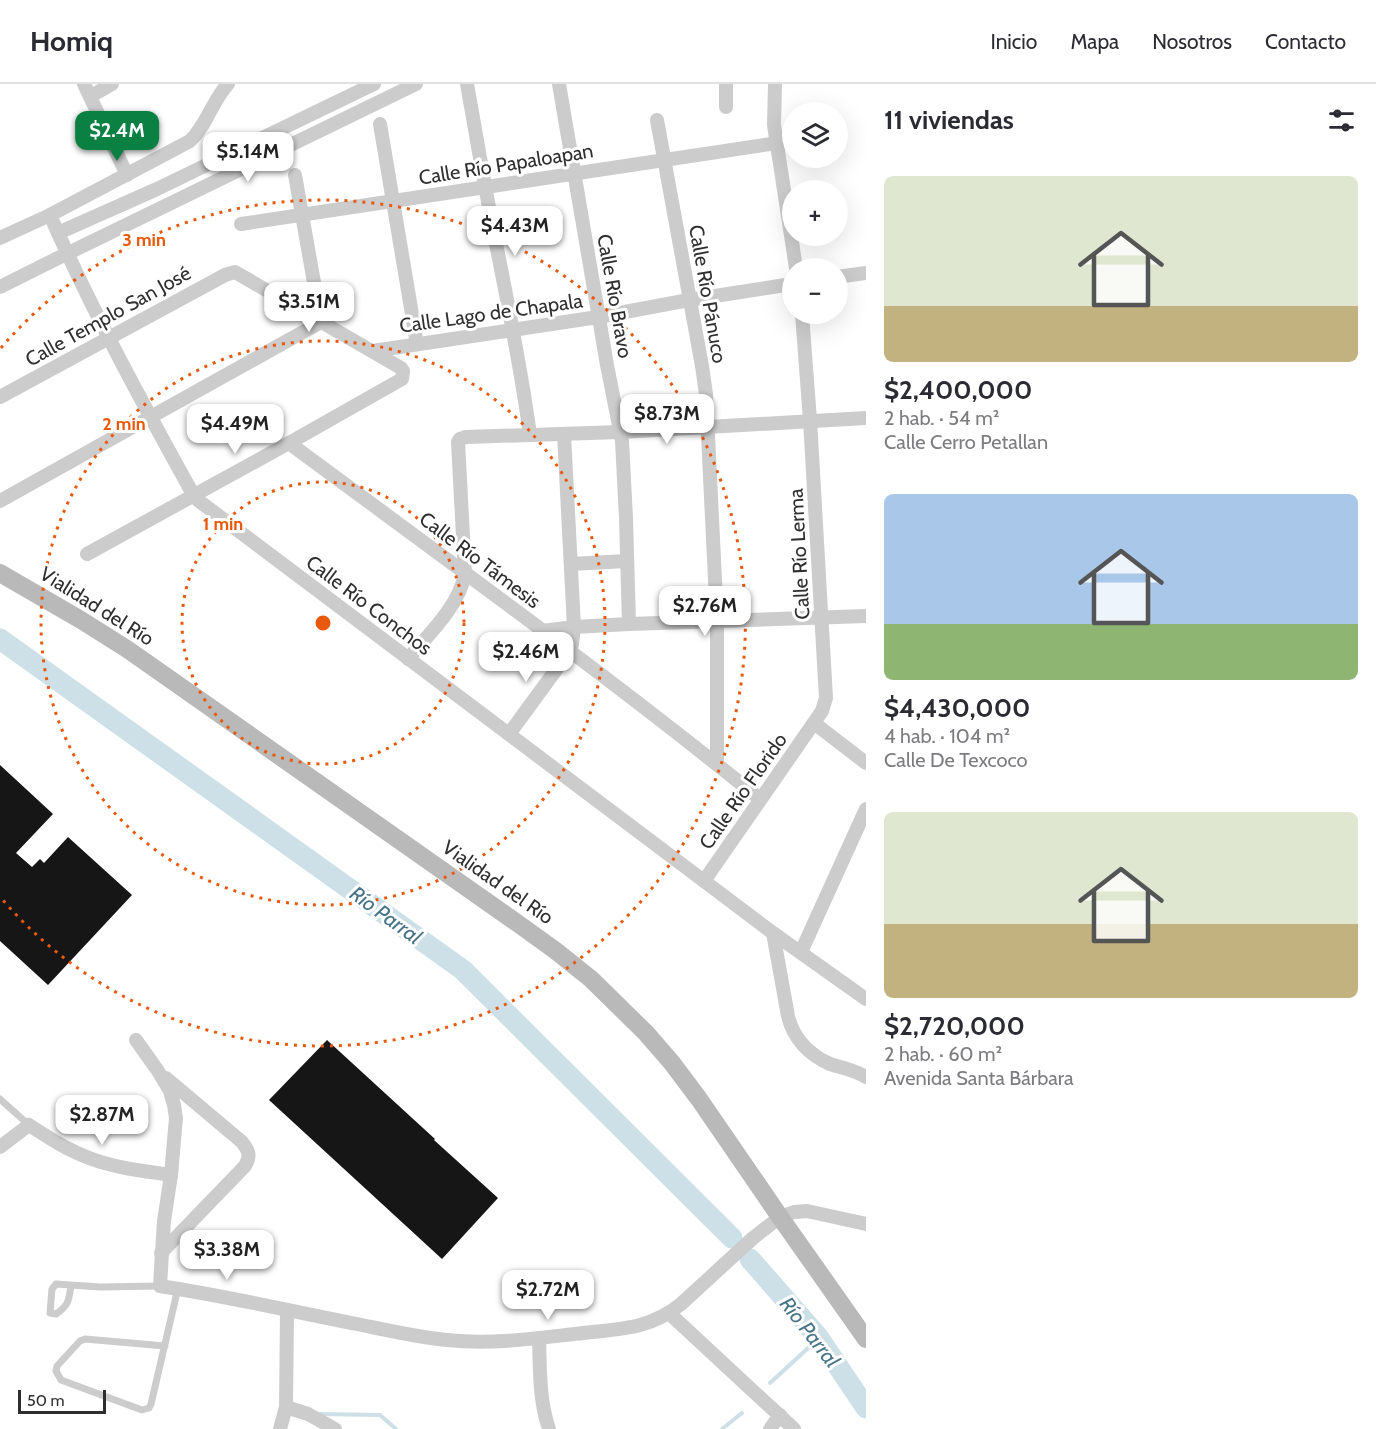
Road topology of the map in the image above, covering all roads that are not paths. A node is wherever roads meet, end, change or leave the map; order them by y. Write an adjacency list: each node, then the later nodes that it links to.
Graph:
1 (112, 84): 9 (street)
2 (374, 84): 23 (street)
3 (416, 84): 25 (street)
4 (467, 84): 18 (street)
5 (558, 84): 15 (street, Calle Río Bravo)
6 (726, 84): 10 (street)
7 (775, 84): 13 (street)
8 (223, 86): 16 (street)
9 (88, 90): 16 (street)
10 (726, 106)
11 (657, 120): 14 (street, Calle Río Pánuco)
12 (380, 124): 19 (street)
13 (777, 143): 14 (street, Calle Río Papaloapan); 26 (street)
14 (664, 160): 15 (street, Calle Río Papaloapan); 32 (street, Calle Río Pánuco)
15 (574, 173): 18 (street, Calle Río Papaloapan); 33 (street, Calle Río Bravo)
16 (127, 175): 20 (street)
17 (295, 175): 21 (street)
18 (485, 186): 19 (street, Calle Río Papaloapan); 36 (street)
19 (394, 201): 21 (street, Calle Río Papaloapan); 38 (street)
20 (50, 215): 23 (street, Calle Río Conchos); 24 (street)
21 (302, 216): 22 (street, Calle Río Papaloapan); 34 (street)
22 (241, 224)
23 (58, 233): 25 (street, Calle Río Conchos)
24 (0, 238)
25 (67, 254): 31 (street); 37 (street, Calle Río Conchos)
26 (794, 258)
27 (236, 272): 34 (street, Calle Lago de Chapala); 37 (street, Calle Templo San José)
28 (866, 273): 29 (street)
29 (848, 275)
30 (782, 286): 32 (street, Calle Lago de Chapala)
31 (0, 287)
32 (689, 300): 33 (street, Calle Lago de Chapala); 44 (street, Calle Río Pánuco)
33 (598, 317): 36 (street, Calle Lago de Chapala); 45 (street, Calle Río Bravo)
34 (321, 322): 39 (street, Calle Lago de Chapala); 41 (street)
35 (803, 324): 43 (street, Calle Río Lerma)
36 (513, 330): 38 (street, Calle Lago de Chapala); 47 (street)
37 (110, 338): 40 (street, Calle Templo San José); 41 (street, Calle Río Conchos)
38 (417, 344): 39 (street, Calle Lago de Chapala)
39 (373, 351): 48 (street, Calle Lago de Chapala)
40 (0, 397)
41 (151, 417): 49 (street, Calle Río Conchos); 50 (street)
42 (866, 418): 43 (street)
43 (810, 420): 44 (street); 57 (street, Calle Río Lerma)
44 (708, 427): 45 (street); 58 (street, Calle Río Pánuco)
45 (620, 432): 46 (street); 52 (street, Calle Río Bravo)
46 (564, 434): 47 (street); 53 (street)
47 (530, 435): 55 (street)
48 (289, 443): 49 (street); 55 (street, Calle Río Támesis)
49 (194, 496): 51 (street); 63 (street, Calle Río Conchos)
50 (0, 501)
51 (87, 554)
52 (627, 561): 53 (street); 59 (street, Calle Río Bravo)
53 (571, 564): 60 (street)
54 (0, 573): 81 (main road, Vialidad del Río)
55 (465, 574): 61 (street, Calle Río Támesis); 63 (street)
56 (866, 616): 57 (street)
57 (822, 617): 58 (street); 64 (street, Calle Río Lerma)
58 (717, 621): 59 (street); 66 (street, Calle Río Pánuco)
59 (628, 624): 60 (street)
60 (574, 627): 61 (street); 62 (street)
61 (542, 631): 62 (street, Calle Río Támesis)
62 (569, 652): 65 (street); 66 (street, Calle Río Támesis)
63 (408, 659): 65 (street, Calle Río Conchos)
64 (814, 723): 67 (street); 68 (street, Calle Río Florido)
65 (508, 734): 70 (street, Calle Río Conchos)
66 (717, 764): 68 (street, Calle Río Támesis)
67 (866, 764)
68 (760, 799): 70 (street, Calle Río Florido)
69 (866, 808): 72 (street)
70 (704, 881): 71 (street, Calle Río Conchos)
71 (773, 933): 72 (street, Calle Río Conchos); 76 (street)
72 (801, 952): 73 (street, Calle Río Conchos)
73 (866, 999)
74 (136, 1040): 75 (street)
75 (158, 1071): 80 (street); 83 (street)
76 (866, 1077)
77 (0, 1099): 78 (lane)
78 (29, 1125): 79 (street); 80 (street)
79 (0, 1148)
80 (171, 1175): 83 (street)
81 (780, 1217): 82 (street); 88 (street); 90 (main road, Vialidad del Río)
82 (866, 1224)
83 (161, 1253): 85 (street)
84 (71, 1285): 84 (lane); 85 (lane)
85 (160, 1286): 86 (street)
86 (178, 1288): 87 (street); 91 (lane)
87 (287, 1310): 89 (street); 92 (street)
88 (670, 1314): 89 (street); 93 (street)
89 (539, 1338): 96 (street)
90 (866, 1339)
91 (165, 1346): 91 (lane)
92 (286, 1407): 94 (street); 95 (street)
93 (780, 1415): 97 (street); 98 (street)
94 (280, 1429)
95 (335, 1429)
96 (549, 1429)
97 (770, 1429)
98 (794, 1429)

